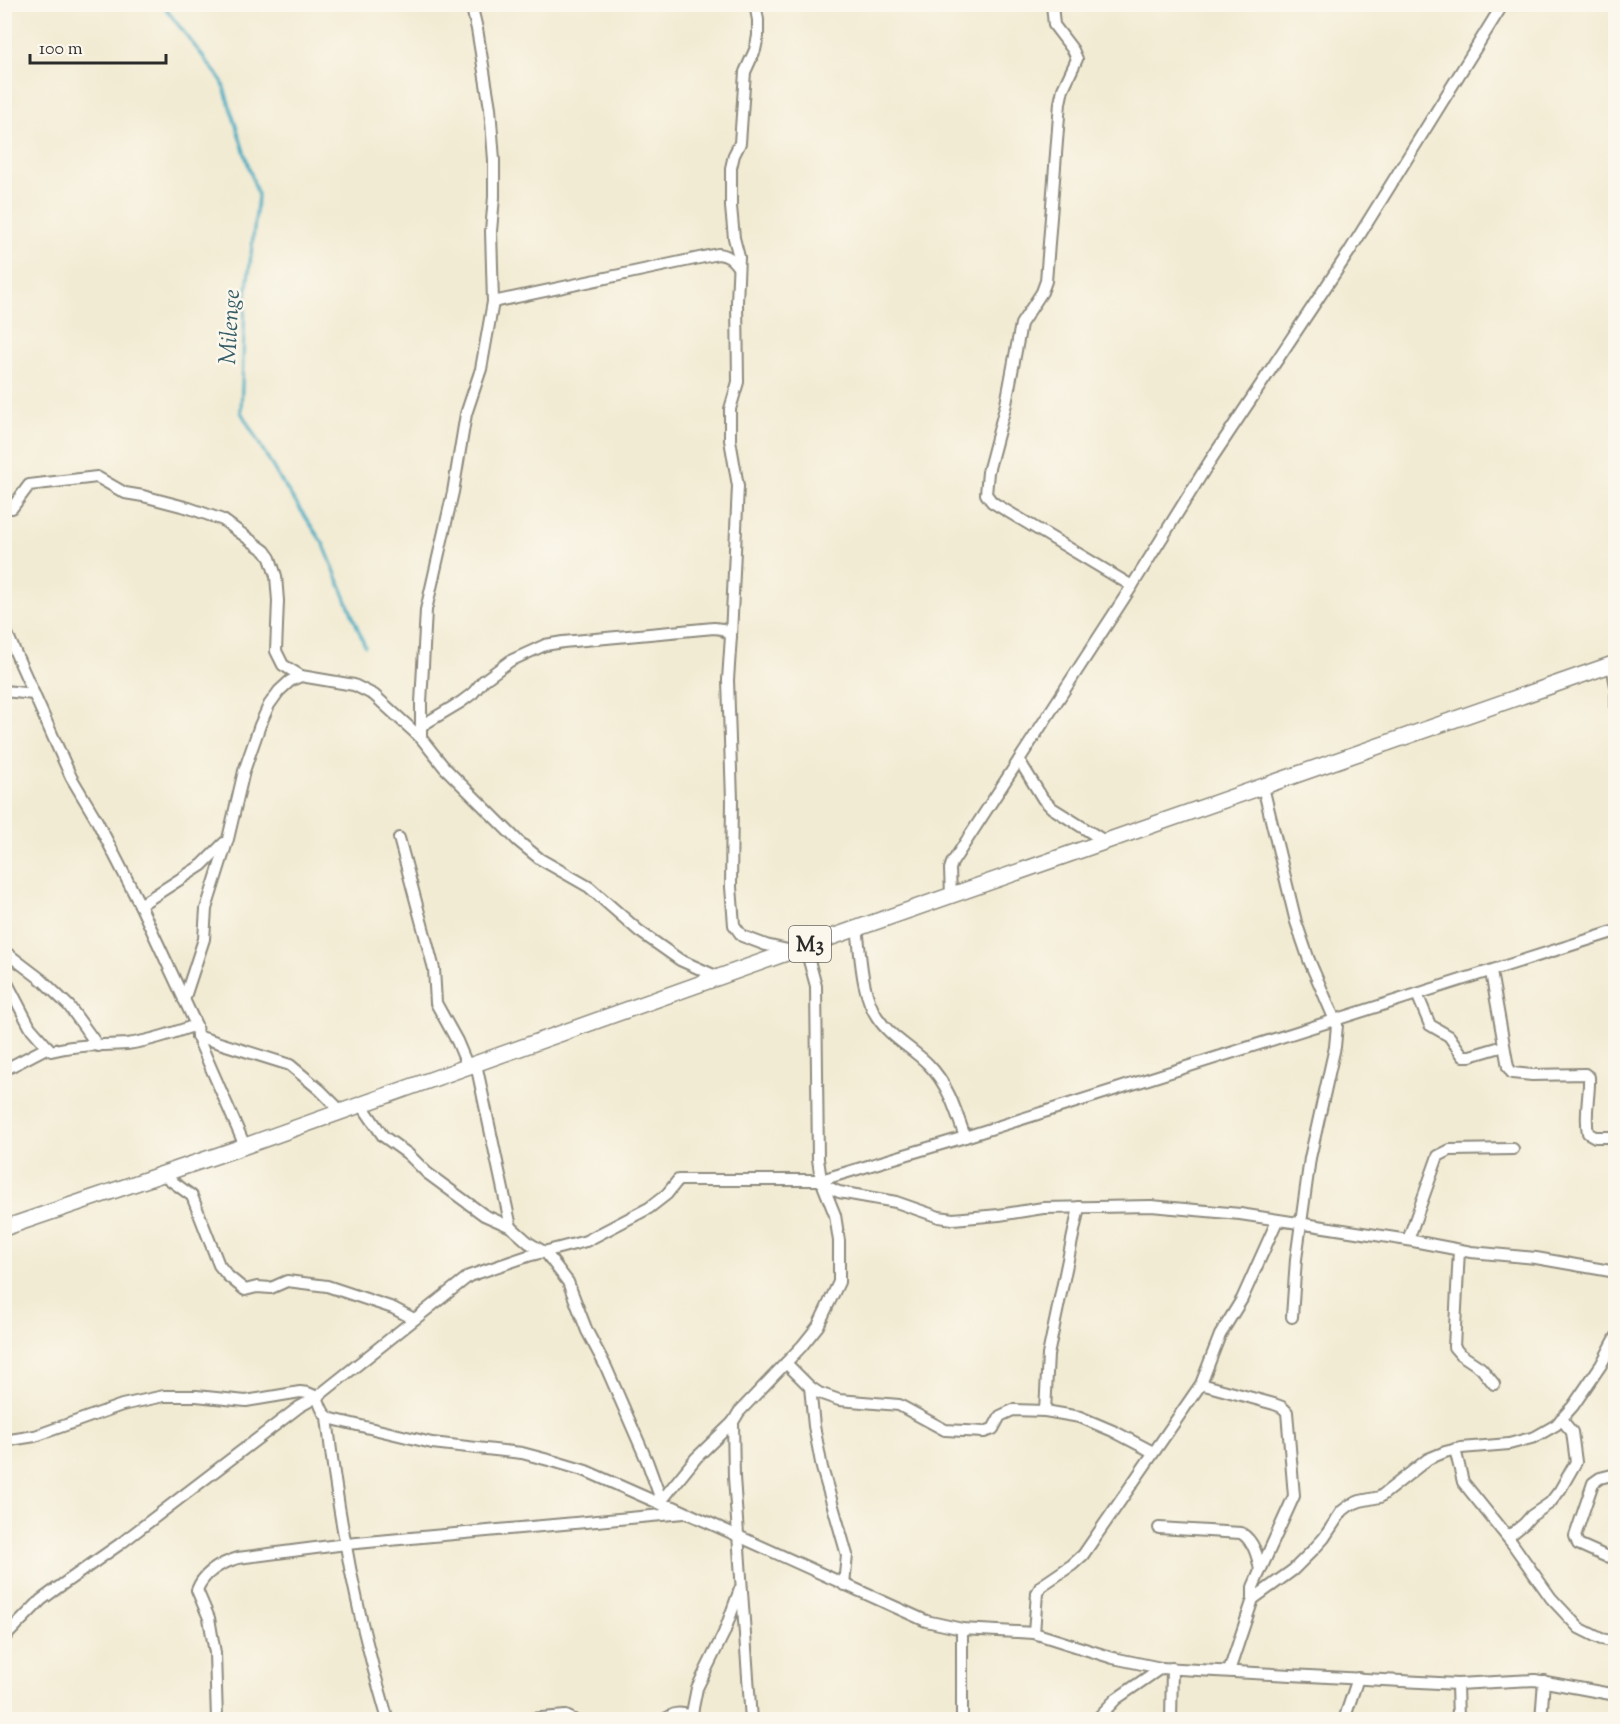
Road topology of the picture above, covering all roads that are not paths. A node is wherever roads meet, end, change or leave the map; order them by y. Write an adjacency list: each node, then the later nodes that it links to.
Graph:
1 (471, 4): 6 (street)
2 (755, 4): 5 (street)
3 (1052, 4): 8 (street)
4 (1503, 4): 8 (street)
5 (738, 267): 6 (street); 10 (street)
6 (493, 302): 18 (street)
7 (12, 508): 12 (street)
8 (1132, 586): 20 (street)
9 (4, 627): 15 (street)
10 (731, 636): 18 (street); 29 (street)
11 (1614, 664): 13 (street); 21 (main road, M3)
12 (301, 675): 19 (street); 23 (street)
13 (1616, 686)
14 (4, 691): 15 (street)
15 (34, 694): 26 (street)
16 (1616, 695): 17 (street)
17 (1616, 723)
18 (421, 726): 19 (street)
19 (421, 738): 33 (street)
20 (1019, 760): 24 (street); 25 (street)
21 (1263, 787): 24 (main road, M3); 36 (street)
22 (399, 838): 41 (street)
23 (228, 839): 26 (street); 35 (street)
24 (1106, 842): 25 (main road, M3)
25 (951, 896): 27 (main road, M3)
26 (140, 905): 35 (street)
27 (856, 928): 29 (main road, M3); 45 (street)
28 (1616, 931): 31 (street)
29 (798, 948): 33 (main road, M3); 50 (street)
30 (4, 951): 38 (street)
31 (1491, 972): 34 (street); 39 (street)
32 (4, 977): 40 (street)
33 (718, 977): 41 (main road, M3)
34 (1417, 994): 36 (street); 39 (street)
35 (184, 1000): 37 (street)
36 (1334, 1021): 45 (street); 53 (street)
37 (196, 1030): 38 (street); 44 (street); 47 (street)
38 (98, 1046): 40 (street)
39 (1504, 1046): 46 (street)
40 (48, 1047): 42 (street)
41 (472, 1065): 43 (main road, M3); 54 (street)
42 (4, 1070)
43 (361, 1104): 44 (main road, M3); 54 (street)
44 (342, 1112): 47 (main road, M3)
45 (965, 1137): 50 (street)
46 (1616, 1137)
47 (245, 1146): 49 (main road, M3)
48 (1513, 1149): 56 (street)
49 (162, 1173): 55 (main road, M3); 61 (street)
50 (821, 1180): 51 (street); 58 (street); 63 (street)
51 (1079, 1207): 52 (street); 68 (street)
52 (1277, 1221): 53 (street); 64 (street)
53 (1302, 1223): 56 (street); 60 (street)
54 (511, 1227): 58 (street)
55 (4, 1228)
56 (1408, 1240): 57 (street)
57 (1459, 1250): 59 (street); 65 (street)
58 (546, 1252): 61 (street); 76 (street)
59 (1616, 1272)
60 (1292, 1317)
61 (414, 1319): 67 (street)
62 (1616, 1337): 70 (street)
63 (786, 1362): 66 (street); 71 (street)
64 (1201, 1384): 74 (street); 83 (street)
65 (1494, 1384)
66 (810, 1387): 68 (street); 84 (street)
67 (317, 1397): 69 (street); 72 (street); 89 (street)
68 (1045, 1411): 74 (street)
69 (327, 1417): 76 (street); 81 (street)
70 (1561, 1419): 73 (street); 80 (street)
71 (733, 1422): 76 (street); 79 (street)
72 (4, 1441)
73 (1455, 1449): 80 (street); 86 (street)
74 (1154, 1452): 88 (street)
75 (1616, 1474): 82 (street)
76 (662, 1502): 77 (street)
77 (685, 1513): 79 (street); 81 (street)
78 (1159, 1528): 83 (street)
79 (738, 1537): 84 (street); 85 (street)
80 (1508, 1537): 90 (street)
81 (346, 1544): 97 (street); 98 (street)
82 (1616, 1558)
83 (1260, 1571): 86 (street)
84 (844, 1585): 87 (street)
85 (741, 1586): 101 (street); 102 (street)
86 (1253, 1599): 92 (street)
87 (962, 1629): 88 (street); 103 (street)
88 (1034, 1633): 91 (street)
89 (4, 1638)
90 (1615, 1640)
91 (1166, 1668): 92 (street); 104 (street); 105 (street)
92 (1229, 1671): 93 (street)
93 (1358, 1678): 95 (street); 106 (street)
94 (1544, 1681): 95 (street); 96 (street); 108 (street)
95 (1457, 1684): 107 (street)
96 (1616, 1695)
97 (217, 1719)
98 (388, 1719)
99 (518, 1719): 100 (street)
100 (574, 1719)
101 (664, 1719)
102 (751, 1719)
103 (962, 1719)
104 (1096, 1719)
105 (1171, 1719)
106 (1344, 1719)
107 (1458, 1719)
108 (1541, 1719)

